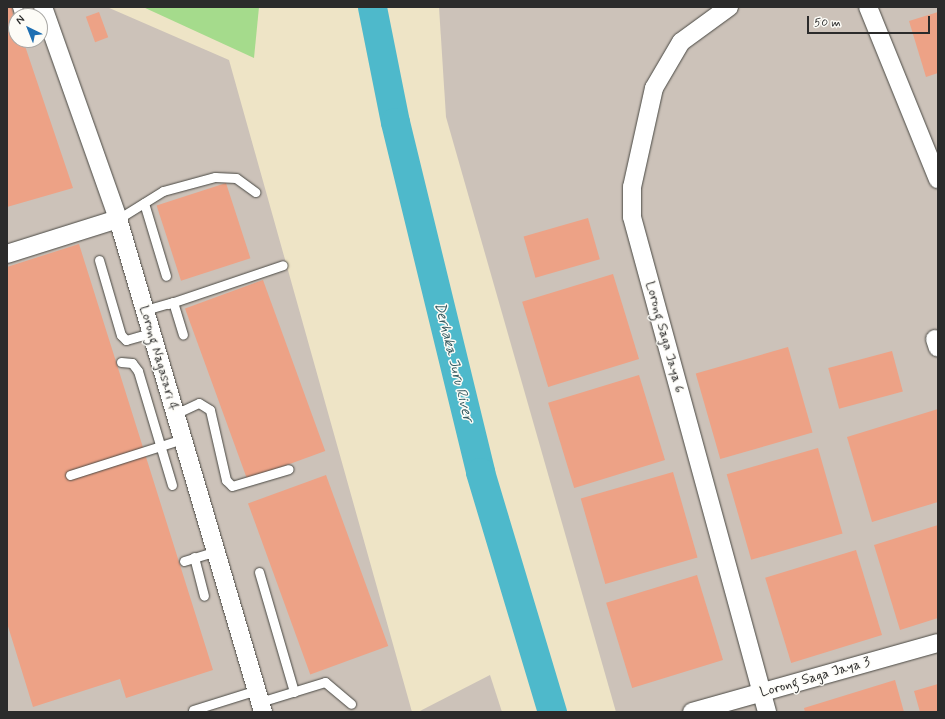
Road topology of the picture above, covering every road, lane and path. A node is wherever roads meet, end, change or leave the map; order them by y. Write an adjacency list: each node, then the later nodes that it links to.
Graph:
1 (729, 7): 30 (street, Lorong Saga Jaya 6)
2 (868, 7): 4 (street)
3 (48, 37): 7 (street, Lorong Nagasari 4)
4 (938, 179)
5 (255, 192): 6 (lane)
6 (144, 203): 7 (lane); 11 (lane)
7 (118, 219): 8 (street); 13 (street, Lorong Nagasari 4)
8 (7, 254)
9 (99, 260): 14 (lane)
10 (283, 265): 12 (lane)
11 (166, 276)
12 (168, 304): 13 (lane); 15 (lane)
13 (144, 310): 14 (street, Lorong Nagasari 4)
14 (151, 334): 17 (street, Lorong Nagasari 4)
15 (183, 334)
16 (121, 362): 19 (lane)
17 (175, 414): 18 (street, Lorong Nagasari 4); 20 (lane)
18 (183, 439): 19 (lane); 23 (street, Lorong Nagasari 4)
19 (160, 446): 21 (lane); 22 (lane)
20 (288, 469)
21 (70, 475)
22 (172, 485)
23 (216, 551): 24 (lane); 31 (street, Lorong Nagasari 4)
24 (194, 557): 25 (lane); 27 (lane)
25 (184, 561)
26 (258, 572): 29 (lane)
27 (204, 596)
28 (938, 643): 30 (street, Lorong Saga Jaya 3)
29 (294, 692): 31 (lane); 32 (lane)
30 (761, 693): 34 (street, Lorong Saga Jaya 3); 35 (street, Lorong Saga Jaya 6)
31 (260, 701): 33 (lane)
32 (351, 704)
33 (194, 710)
34 (692, 712)
35 (767, 712)

